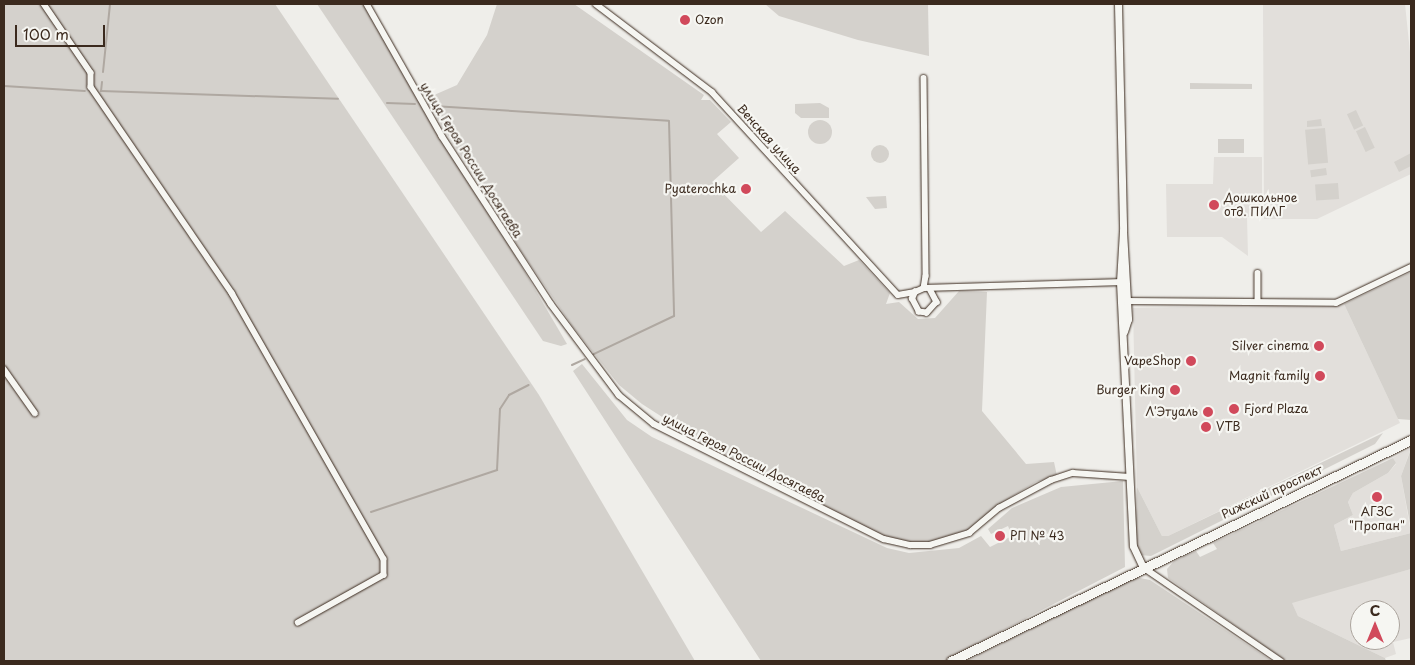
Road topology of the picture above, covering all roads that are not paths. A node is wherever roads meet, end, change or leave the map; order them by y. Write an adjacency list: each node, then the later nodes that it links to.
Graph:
1 (44, 4): 19 (street)
2 (367, 4): 17 (street, улица Героя России Досягаева)
3 (596, 4): 10 (street, Венская улица)
4 (1118, 4): 8 (street)
5 (924, 78): 9 (street)
6 (1411, 267): 11 (street)
7 (1258, 273): 11 (street)
8 (1124, 282): 9 (street); 12 (street); 13 (street)
9 (927, 288): 10 (street); 10 (street)
10 (915, 292)
11 (1258, 300): 12 (street)
12 (1128, 301): 13 (street)
13 (1124, 332): 17 (street)
14 (4, 369): 15 (street)
15 (35, 413)
16 (1411, 440): 18 (highway, Рижский проспект)
17 (1130, 477): 18 (street)
18 (1143, 567): 20 (highway, Рижский проспект); 21 (street)
19 (298, 623)
20 (951, 661)
21 (1280, 661)

